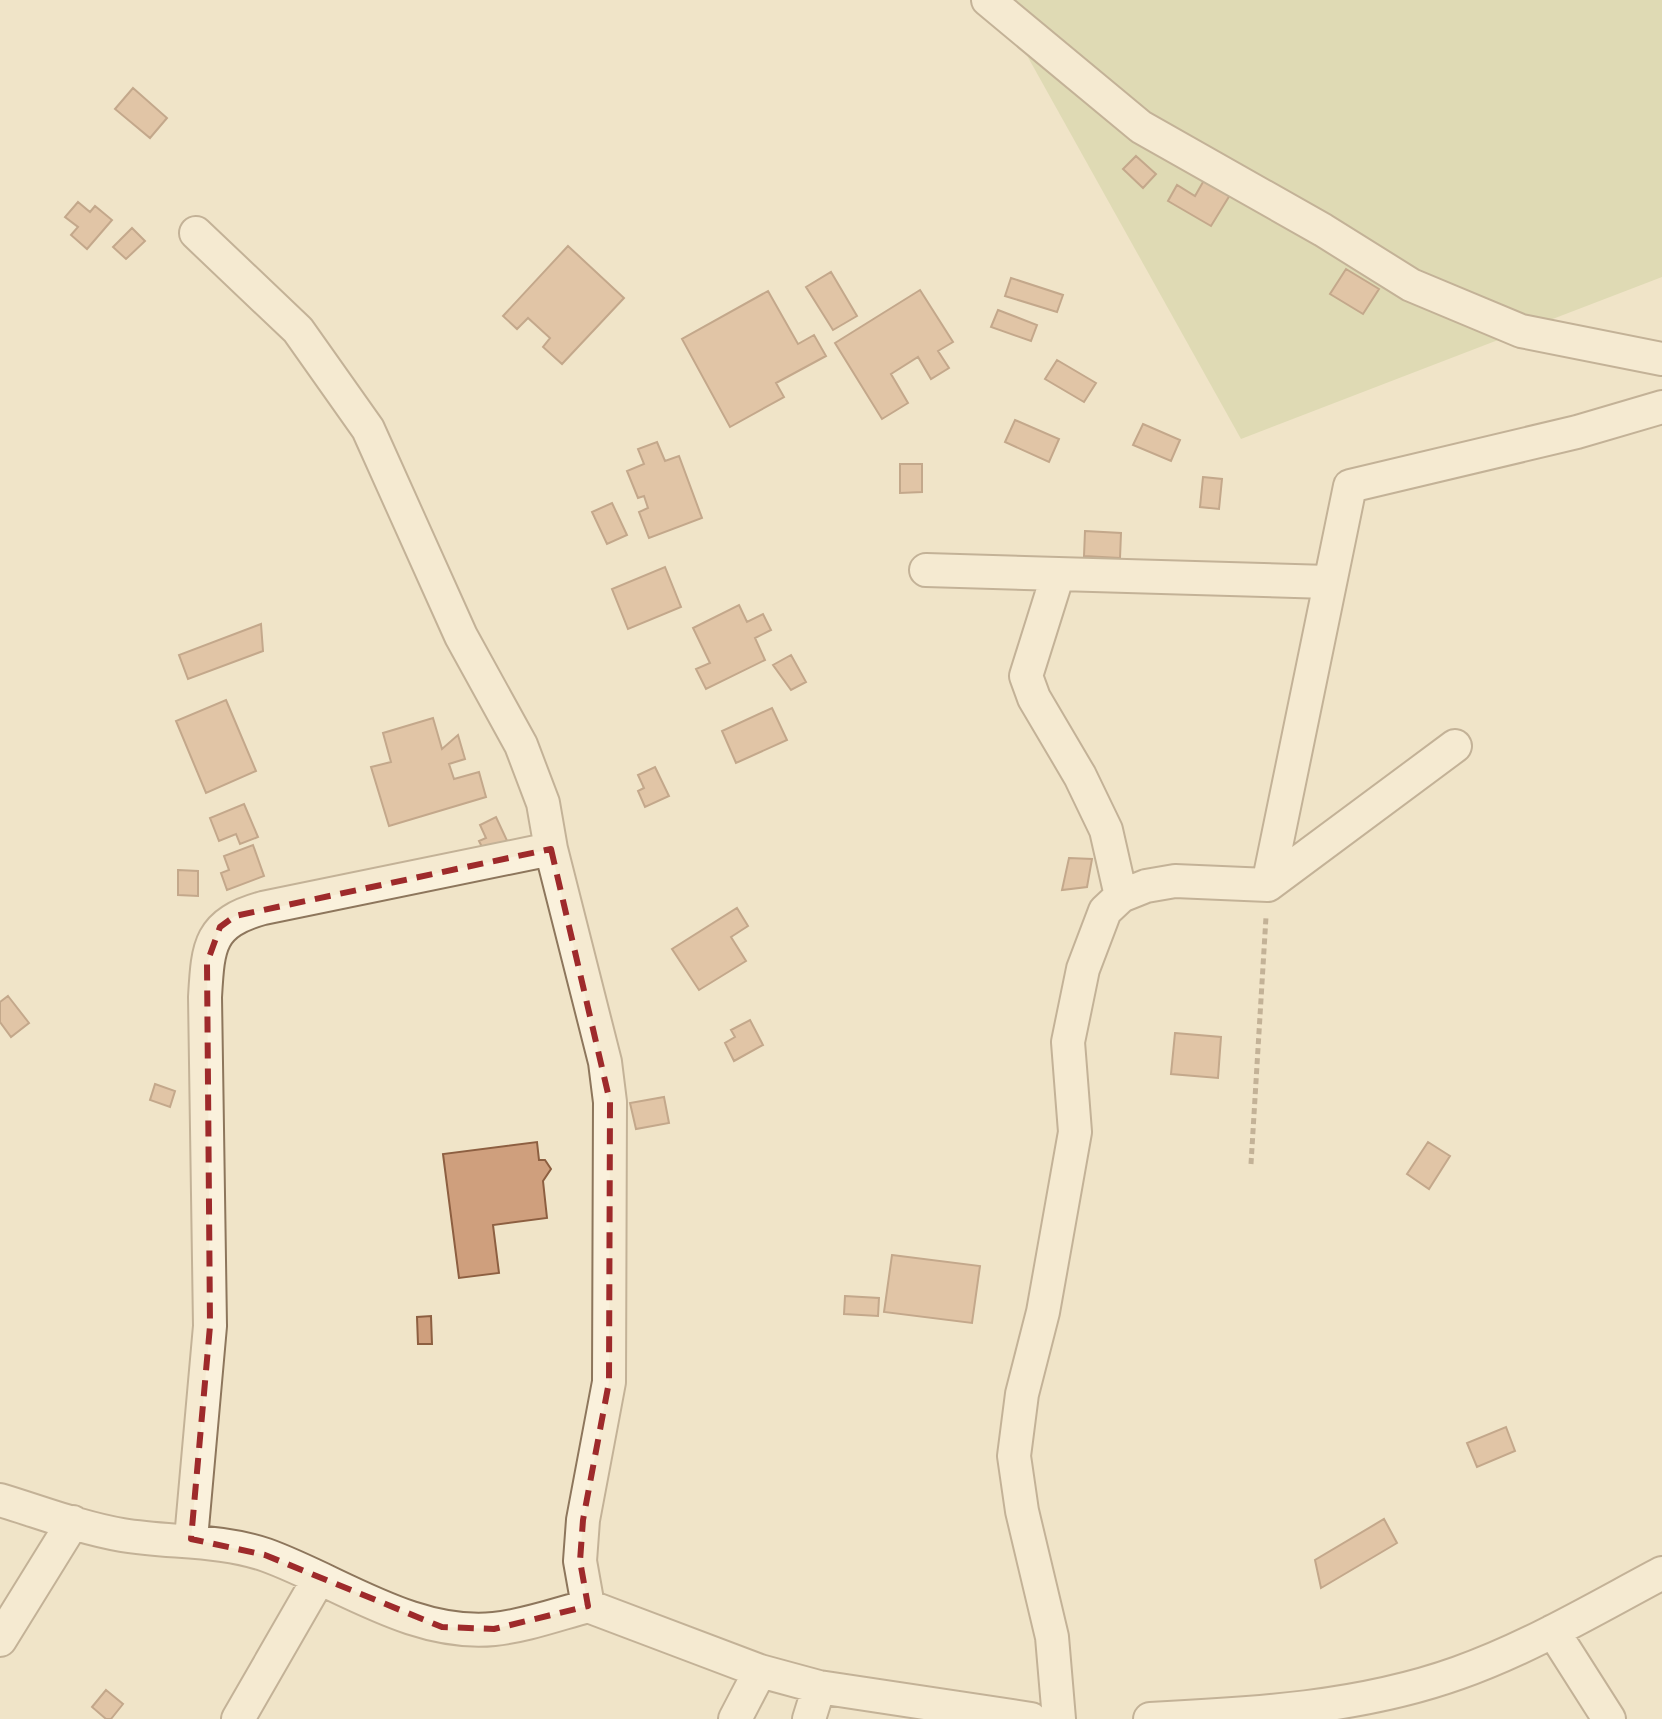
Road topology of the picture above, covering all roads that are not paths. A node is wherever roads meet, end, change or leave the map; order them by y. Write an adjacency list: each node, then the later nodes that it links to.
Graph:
1 (988, 0): 3 (street)
2 (196, 233): 9 (street)
3 (1662, 359)
4 (1662, 407): 7 (street)
5 (926, 570): 6 (street)
6 (1058, 574): 7 (street); 11 (street)
7 (1328, 582): 10 (street)
8 (1455, 746): 10 (street)
9 (551, 849): 14 (street); 17 (street)
10 (1268, 885): 11 (street)
11 (1121, 896): 26 (street)
12 (0, 1500): 13 (street)
13 (73, 1522): 14 (street); 19 (street)
14 (191, 1539): 16 (street)
15 (1662, 1573): 18 (street)
16 (318, 1580): 17 (street); 22 (street)
17 (588, 1606): 20 (street)
18 (1553, 1631): 27 (street); 28 (street)
19 (0, 1640)
20 (760, 1671): 21 (street); 23 (street)
21 (819, 1687): 24 (street); 25 (street)
22 (238, 1719)
23 (735, 1719)
24 (809, 1719)
25 (1031, 1719)
26 (1059, 1719)
27 (1150, 1719)
28 (1609, 1719)

